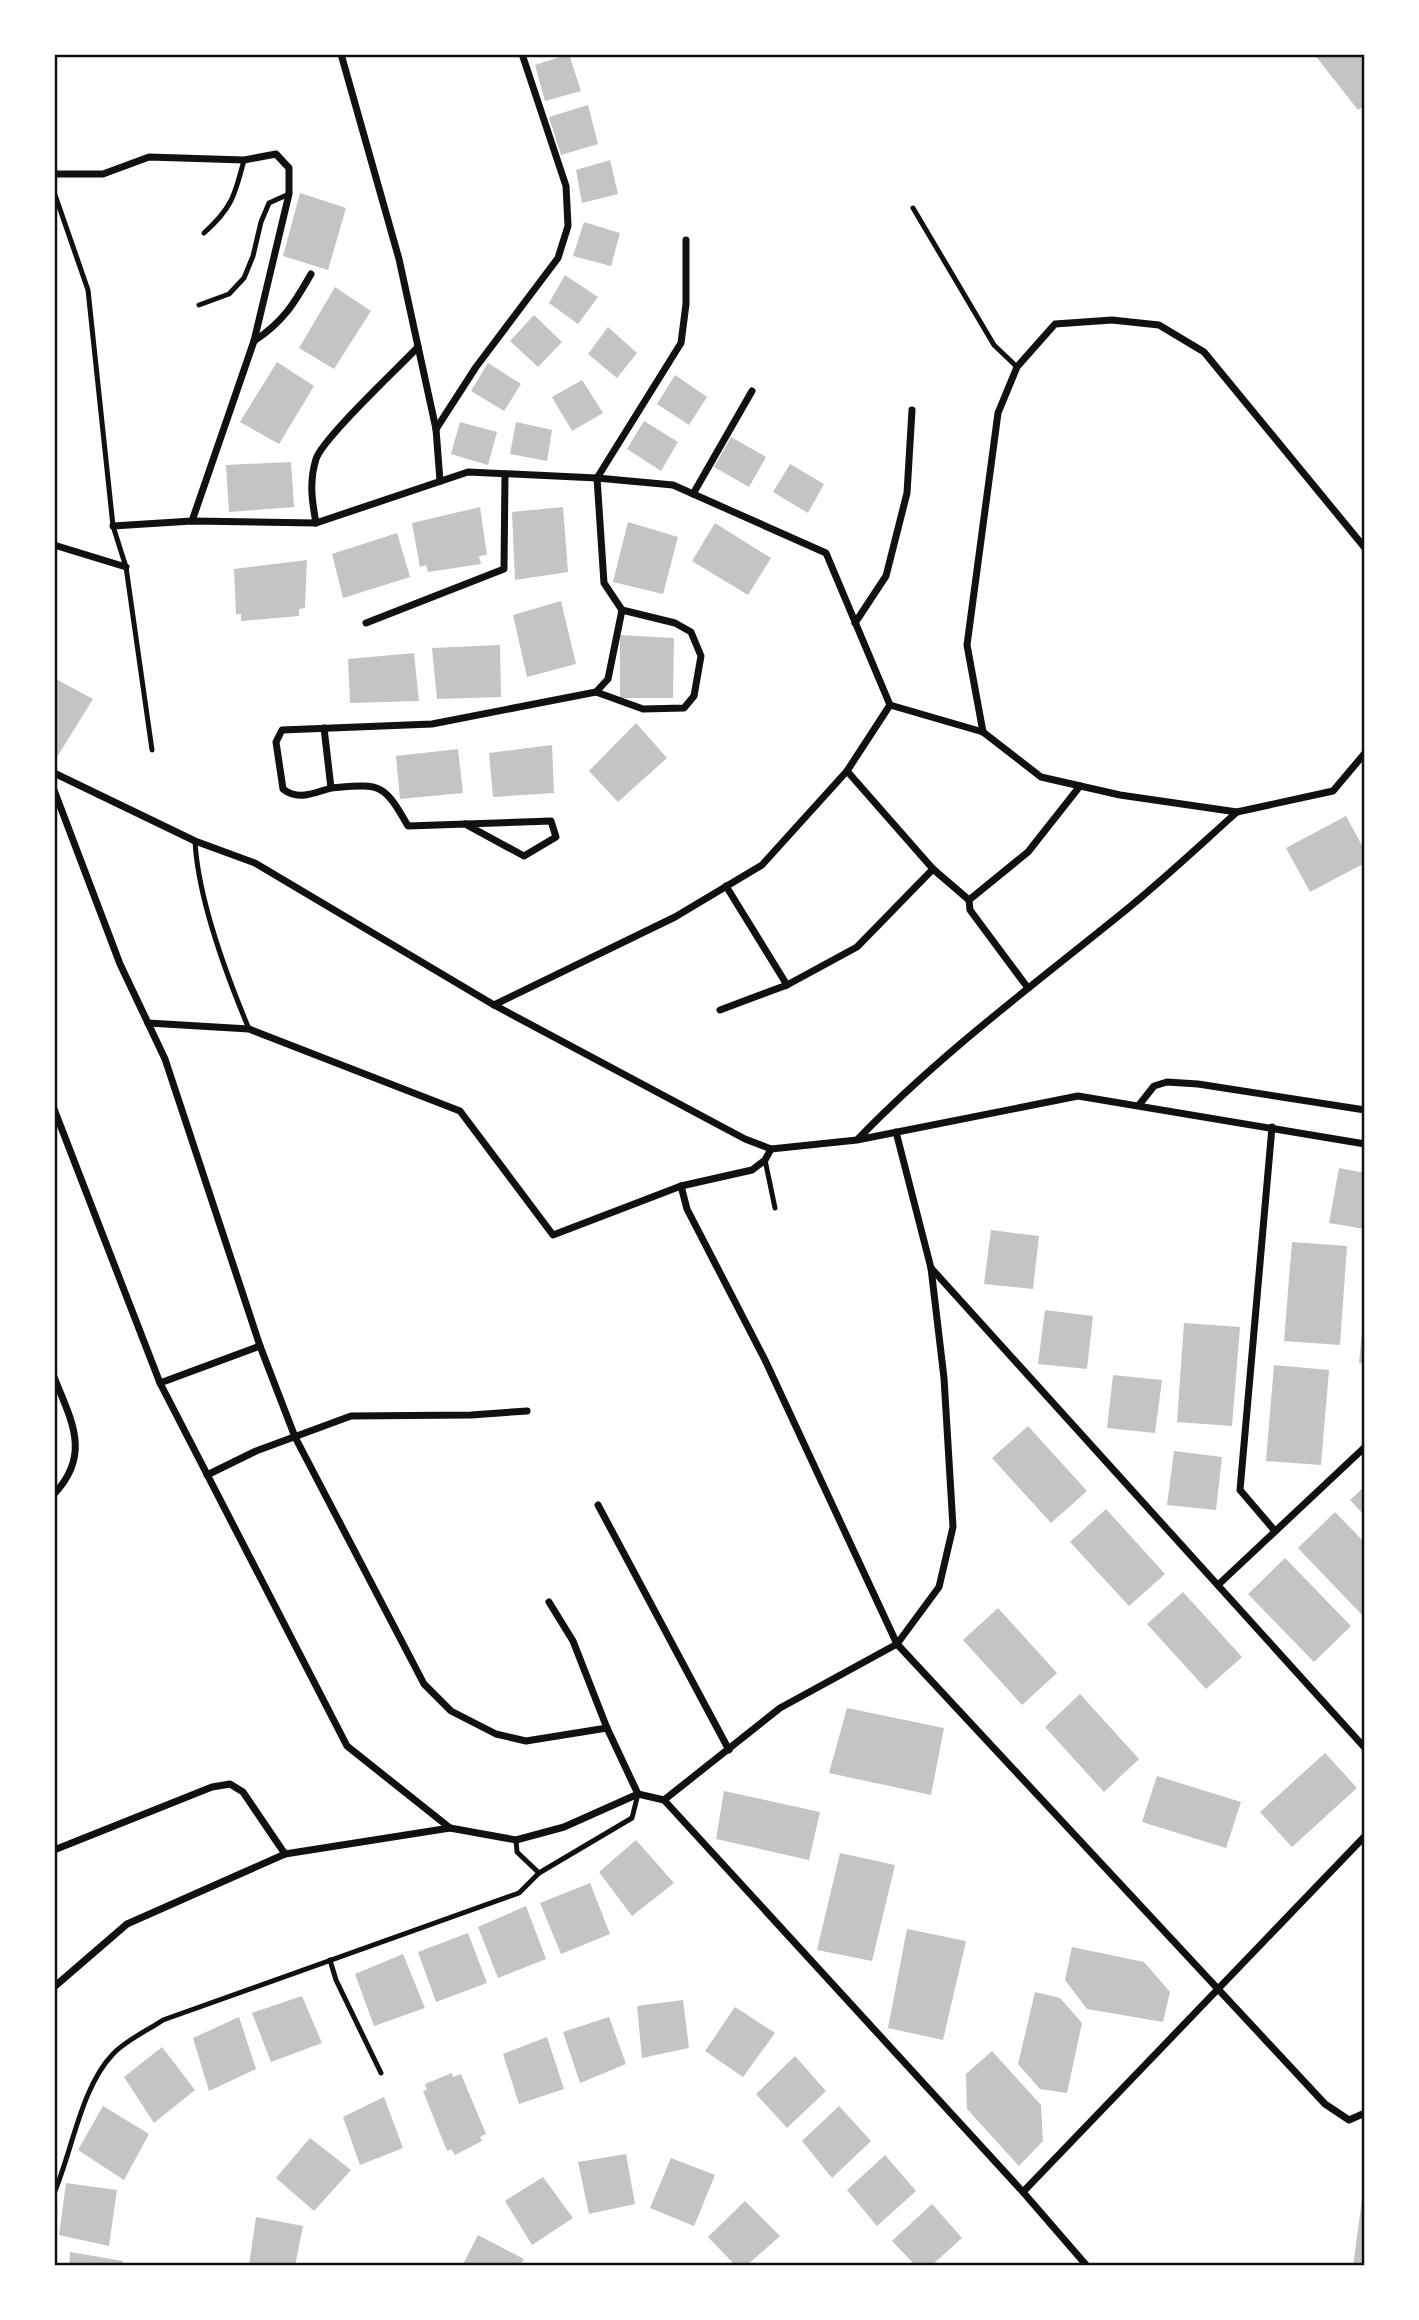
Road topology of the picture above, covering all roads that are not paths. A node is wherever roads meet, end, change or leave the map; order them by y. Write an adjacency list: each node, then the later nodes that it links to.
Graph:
1 (341, 54): 13 (street)
2 (522, 54): 17 (street)
3 (244, 160): 4 (street); 6 (street); 8 (lane)
4 (54, 174)
5 (54, 192): 24 (lane)
6 (289, 194): 11 (lane); 12 (street)
7 (913, 208): 14 (lane)
8 (204, 233)
9 (686, 240): 19 (street)
10 (311, 274): 12 (street)
11 (199, 305)
12 (254, 341): 22 (street)
13 (418, 347): 17 (street); 23 (street)
14 (1017, 367): 26 (street); 34 (street)
15 (752, 391): 21 (street)
16 (912, 410): 30 (street)
17 (436, 429): 20 (street)
18 (505, 474): 19 (street); 20 (street); 29 (street)
19 (597, 478): 21 (street); 28 (street)
20 (440, 481): 23 (street)
21 (693, 494): 30 (street)
22 (192, 521): 23 (street); 24 (street)
23 (316, 523)
24 (113, 526): 27 (lane)
25 (54, 545): 27 (street)
26 (1365, 548)
27 (126, 567): 35 (lane)
28 (622, 610): 31 (street); 31 (street)
29 (366, 623)
30 (855, 623): 32 (street)
31 (596, 692): 33 (street)
32 (890, 705): 34 (street); 37 (street)
33 (324, 728): 40 (street); 40 (street)
34 (983, 732): 39 (street)
35 (152, 750)
36 (1365, 753): 42 (street)
37 (847, 771): 45 (street); 46 (street)
38 (54, 774): 44 (street)
39 (1080, 786): 42 (street); 47 (street)
40 (331, 788): 43 (street)
41 (54, 790): 52 (street)
42 (1237, 812): 49 (street)
43 (465, 824): 43 (street)
44 (195, 841): 50 (street); 53 (lane)
45 (933, 869): 47 (street); 48 (street)
46 (726, 886): 48 (street); 50 (street)
47 (969, 900): 49 (street)
48 (786, 985): 51 (street)
49 (1028, 988): 59 (street)
50 (494, 1005): 61 (street)
51 (720, 1010)
52 (148, 1023): 53 (street); 66 (street)
53 (249, 1029): 63 (street)
54 (1139, 1105): 56 (street); 57 (street); 58 (street)
55 (54, 1109): 68 (street)
56 (1365, 1110)
57 (1272, 1127): 60 (street); 75 (street)
58 (896, 1132): 59 (street); 65 (street)
59 (856, 1140): 61 (street)
60 (1365, 1144)
61 (771, 1149): 62 (street)
62 (765, 1160): 63 (street); 64 (lane)
63 (681, 1186): 78 (street)
64 (775, 1208)
65 (931, 1268): 76 (street); 78 (street)
66 (260, 1346): 68 (street); 70 (street)
67 (54, 1377): 73 (street)
68 (160, 1384): 72 (street)
69 (527, 1411): 70 (street)
70 (295, 1437): 72 (street); 79 (street)
71 (1365, 1447): 75 (street)
72 (207, 1475): 84 (street)
73 (54, 1494)
74 (598, 1505): 81 (street)
75 (1275, 1531): 76 (street)
76 (1218, 1585): 80 (street)
77 (549, 1602): 79 (street)
78 (897, 1644): 81 (street); 92 (street)
79 (607, 1728): 82 (street)
80 (1365, 1748)
81 (729, 1750): 83 (street)
82 (638, 1794): 83 (street); 86 (street); 89 (lane)
83 (664, 1800): 95 (street)
84 (450, 1828): 86 (street); 88 (street)
85 (1365, 1836): 92 (street)
86 (516, 1840): 89 (lane)
87 (54, 1850): 88 (street)
88 (285, 1854): 91 (street)
89 (539, 1873): 90 (lane)
90 (330, 1960): 93 (lane); 96 (lane)
91 (54, 1987)
92 (1218, 1988): 94 (street); 95 (street)
93 (381, 2073)
94 (1365, 2113)
95 (1023, 2192): 97 (street)
96 (54, 2193)
97 (1087, 2266)

